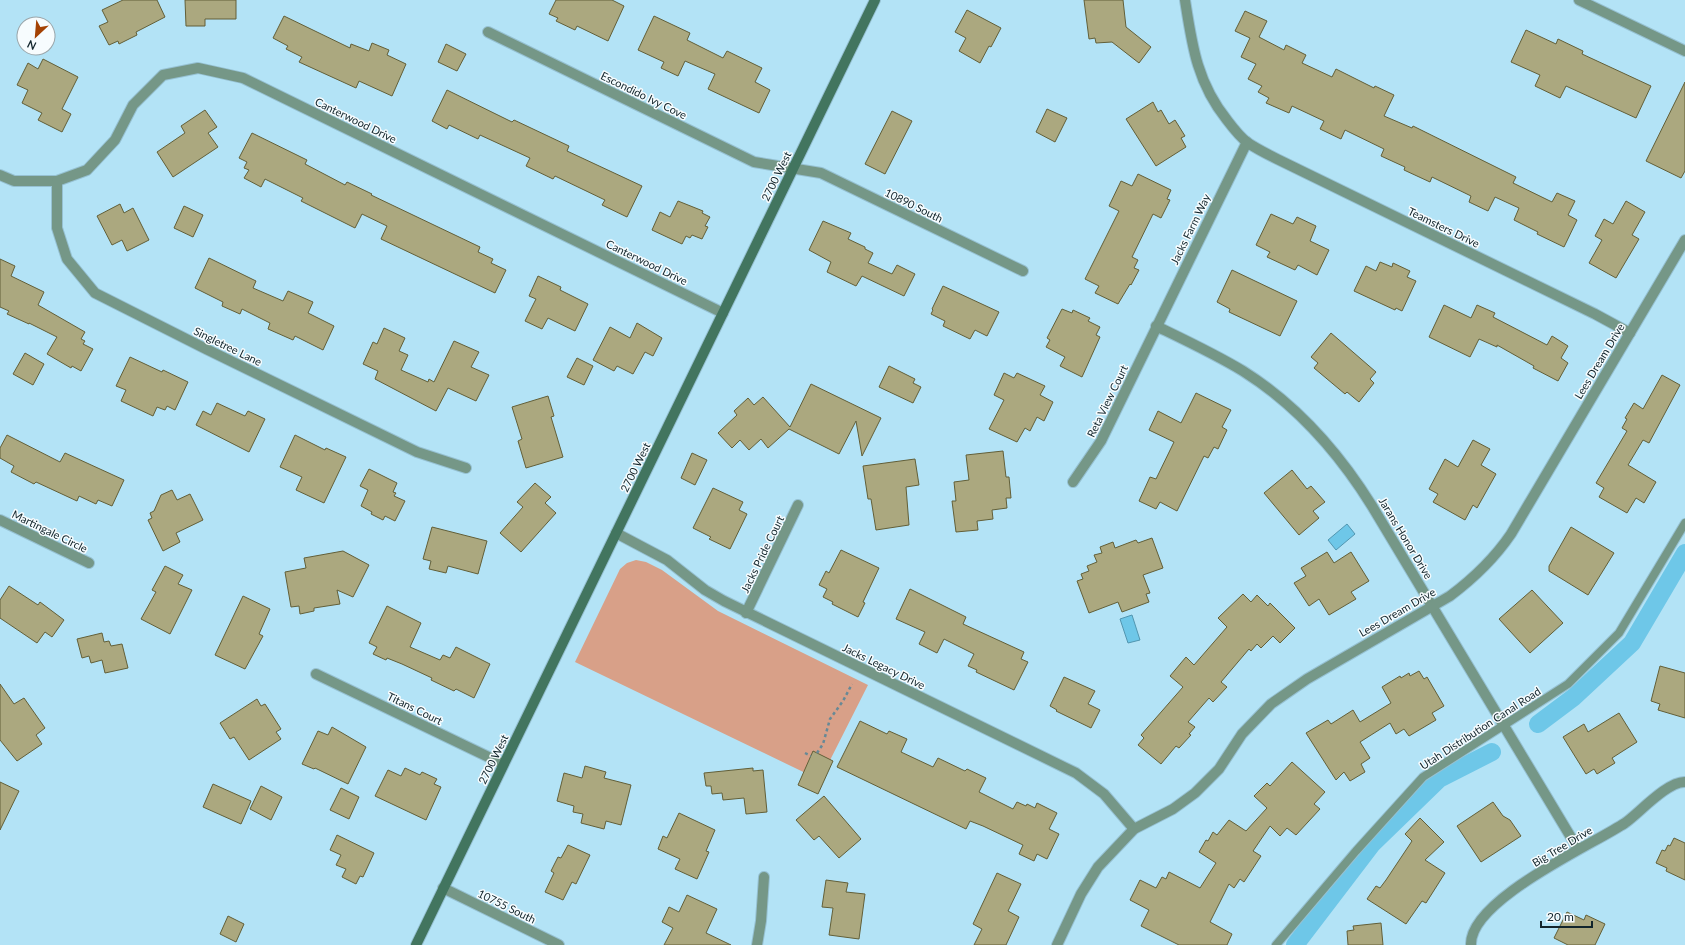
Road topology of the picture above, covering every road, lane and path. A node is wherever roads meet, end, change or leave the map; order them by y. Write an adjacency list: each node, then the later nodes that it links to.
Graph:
1 (875, 0): 7 (main road, 2700 West)
2 (1185, 0): 6 (street, Teamsters Drive)
3 (1579, 0): 5 (street)
4 (488, 32): 7 (street, Escondido Ivy Cove)
5 (1685, 51)
6 (1247, 142): 13 (street, Jacks Farm Way); 14 (street, Teamsters Drive)
7 (793, 169): 11 (street, 10890 South); 12 (main road, 2700 West)
8 (0, 175): 9 (street, Canterwood Drive)
9 (57, 180): 12 (street, Canterwood Drive); 15 (street, Singletree Lane)
10 (1685, 240): 14 (street, Lees Dream Drive)
11 (1023, 271)
12 (723, 312): 20 (main road, 2700 West)
13 (1156, 326): 16 (street, Reta View Court); 22 (street, Jarans Honor Drive)
14 (1630, 333): 22 (street, Lees Dream Drive)
15 (466, 468)
16 (1073, 482)
17 (798, 505): 23 (street, Jacks Pride Court)
18 (0, 520): 21 (street, Martingale Circle)
19 (1685, 523): 26 (lane, Utah Distribution Canal Road)
20 (616, 533): 23 (street, Jacks Legacy Drive); 30 (main road, 2700 West)
21 (89, 563)
22 (1432, 606): 26 (street, Jarans Honor Drive); 32 (street, Lees Dream Drive)
23 (746, 612): 32 (street, Jacks Legacy Drive)
24 (316, 674): 30 (street, Titans Court)
25 (852, 684): 28 (path)
26 (1504, 725): 33 (street, Jarans Honor Drive); 40 (lane, Utah Distribution Canal Road)
27 (805, 753): 29 (path)
28 (817, 753)
29 (811, 756)
30 (503, 764): 35 (main road, 2700 West)
31 (1683, 782): 33 (street, Big Tree Drive)
32 (1134, 830): 39 (street, Lees Dream Drive)
33 (1578, 849): 41 (street, Big Tree Drive)
34 (764, 877): 38 (street)
35 (443, 888): 36 (main road, 2700 West); 37 (street, 10755 South)
36 (416, 945)
37 (559, 945)
38 (757, 945)
39 (1057, 945)
40 (1276, 945)
41 (1471, 945)

